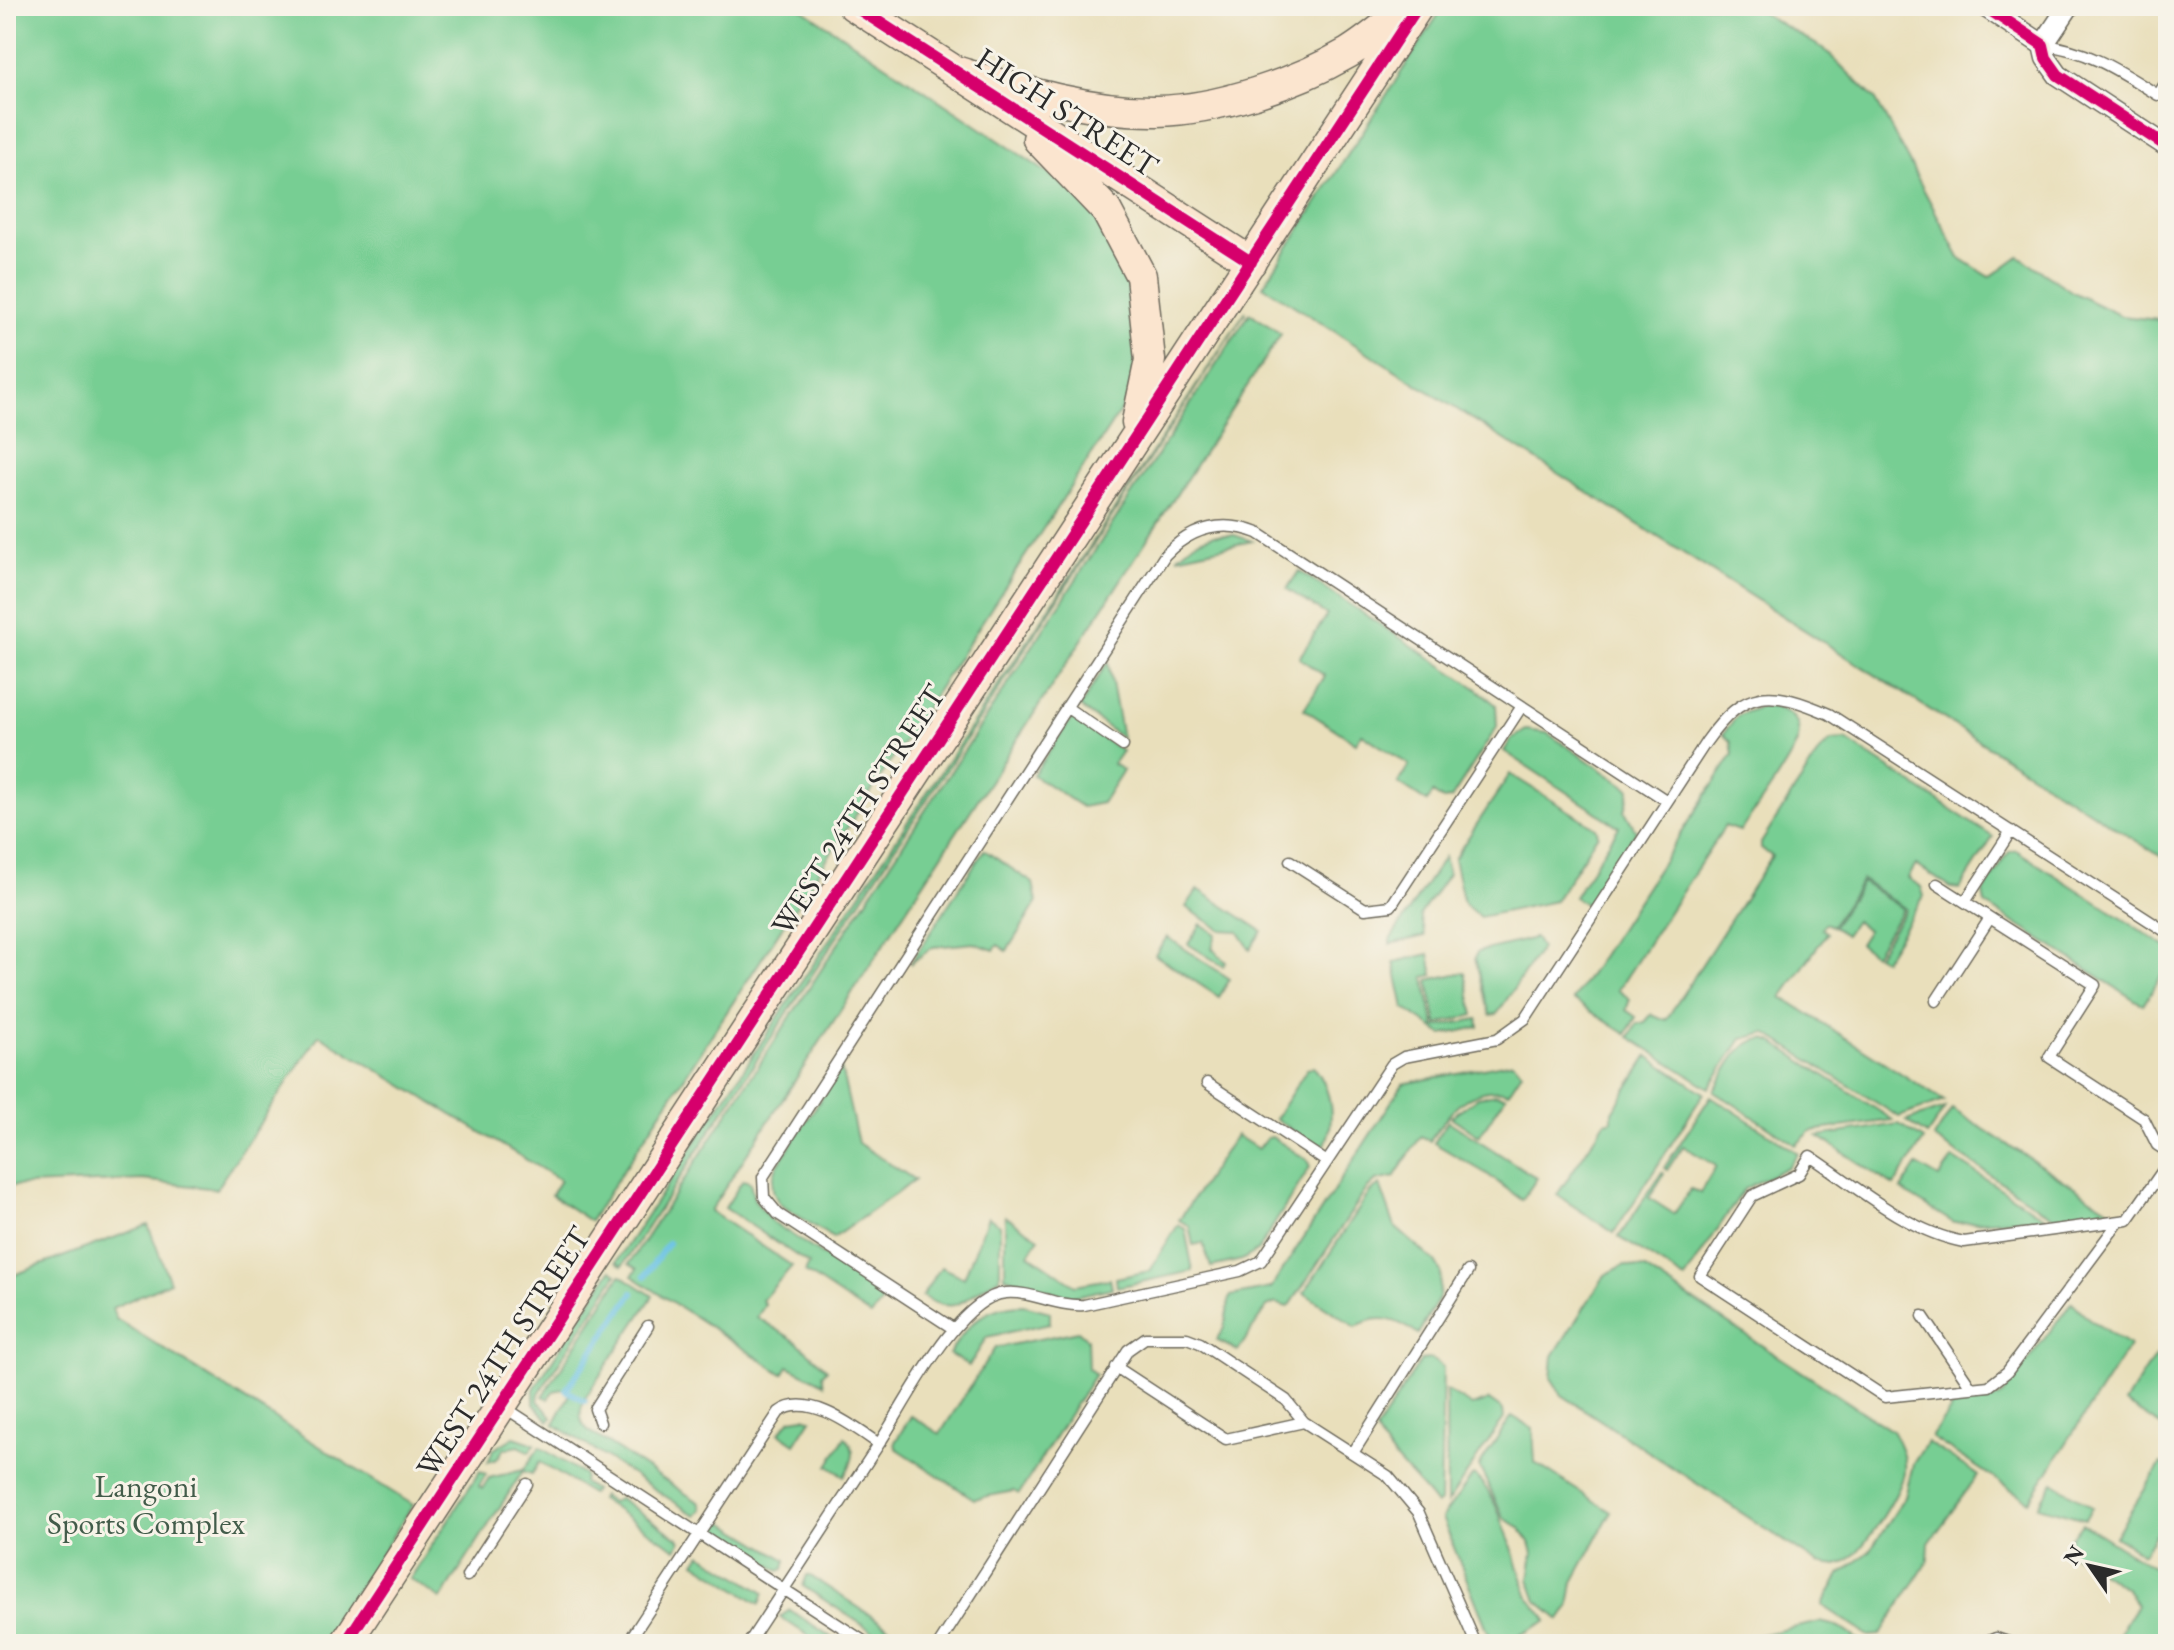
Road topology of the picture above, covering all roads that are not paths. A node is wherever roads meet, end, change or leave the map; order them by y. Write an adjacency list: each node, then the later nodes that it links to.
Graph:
1 (854, 6): 7 (street, HIGH STREET)
2 (1411, 6): 7 (street)
3 (1418, 6): 11 (street, WEST 24TH STREET)
4 (1984, 6): 6 (street)
5 (2069, 6): 6 (street)
6 (2043, 45): 8 (lane); 10 (street)
7 (955, 71): 9 (street, HIGH STREET)
8 (2168, 79)
9 (980, 87): 11 (street, HIGH STREET); 12 (street)
10 (2168, 147)
11 (1251, 262): 12 (street, WEST 24TH STREET)
12 (1134, 436): 35 (street, WEST 24TH STREET)
13 (1522, 706): 14 (lane); 16 (lane); 18 (lane)
14 (1066, 707): 15 (lane); 32 (lane)
15 (1123, 746)
16 (1667, 801): 17 (lane); 26 (lane)
17 (2011, 831): 20 (lane); 22 (lane)
18 (1290, 861)
19 (1937, 884): 20 (lane)
20 (1965, 902): 21 (lane)
21 (1990, 918): 23 (lane); 25 (lane)
22 (2168, 933)
23 (1936, 1001)
24 (1207, 1083): 26 (lane)
25 (2168, 1152)
26 (1327, 1162): 32 (lane)
27 (2168, 1163): 28 (lane)
28 (2118, 1223): 34 (lane); 34 (lane)
29 (1468, 1271): 39 (lane)
30 (1923, 1316): 34 (lane)
31 (648, 1326): 37 (lane)
32 (954, 1329): 38 (lane)
33 (1116, 1367): 36 (lane); 36 (lane); 48 (lane)
34 (1971, 1387)
35 (500, 1405): 41 (lane); 44 (street, WEST 24TH STREET)
36 (1304, 1422): 39 (lane)
37 (600, 1423)
38 (879, 1444): 41 (lane); 43 (lane)
39 (1353, 1453): 49 (lane)
40 (527, 1484): 42 (lane)
41 (699, 1534): 43 (lane); 45 (lane)
42 (467, 1576)
43 (784, 1589): 46 (lane); 47 (lane)
44 (345, 1644)
45 (627, 1644)
46 (748, 1644)
47 (868, 1644)
48 (939, 1644)
49 (1476, 1644)
50 (1982, 1644): 51 (lane)
51 (2014, 1644)

